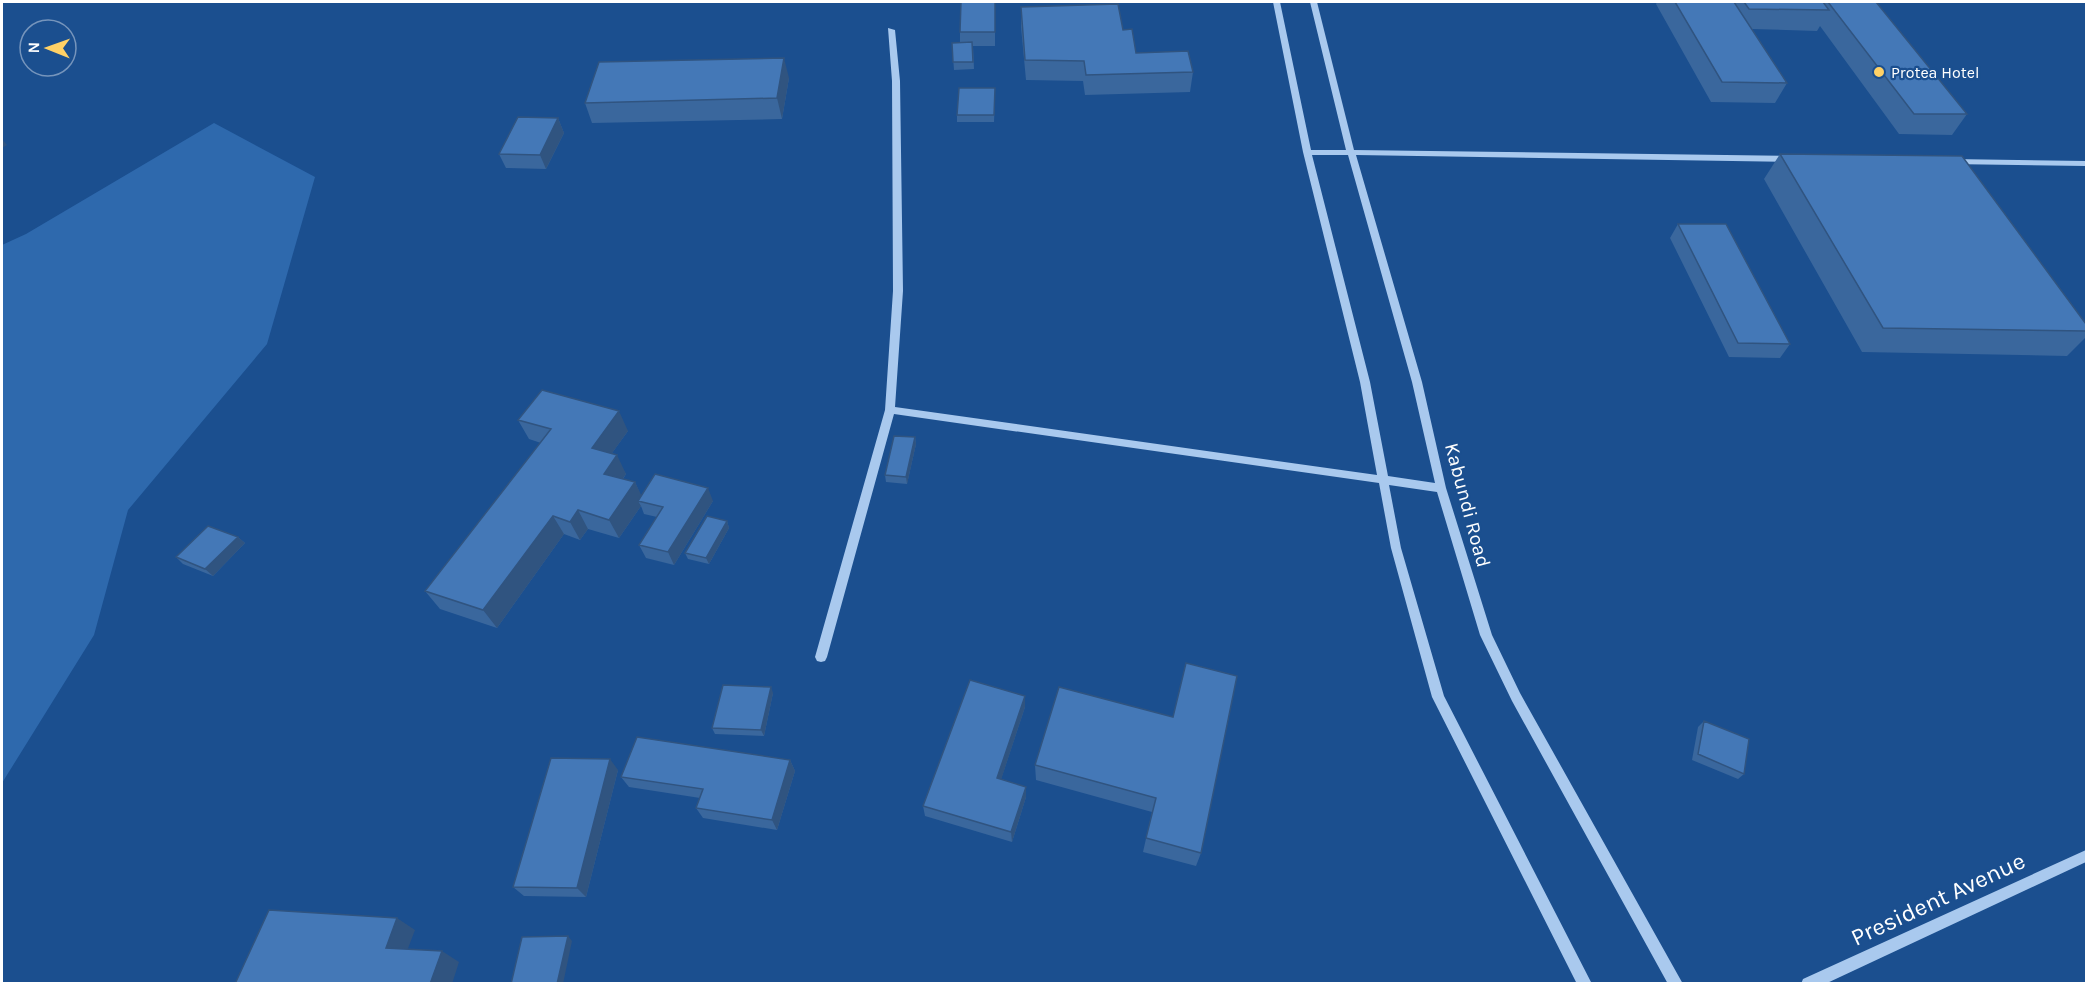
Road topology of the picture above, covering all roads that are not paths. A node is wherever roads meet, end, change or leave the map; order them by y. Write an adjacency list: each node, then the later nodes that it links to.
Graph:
1 (1275, 2): 4 (street)
2 (1314, 2): 5 (street, Kabundi Road)
3 (891, 30): 9 (street)
4 (1307, 152): 5 (street); 10 (street)
5 (1351, 153): 6 (street); 11 (street, Kabundi Road)
6 (1802, 159)
7 (1944, 161): 8 (street)
8 (2086, 164)
9 (890, 410): 10 (street); 12 (street)
10 (1381, 480): 11 (street); 14 (street)
11 (1441, 488): 15 (street, Kabundi Road)
12 (821, 657)
13 (2086, 856): 16 (street, President Avenue)
14 (1585, 984)
15 (1676, 984)
16 (1808, 984)

